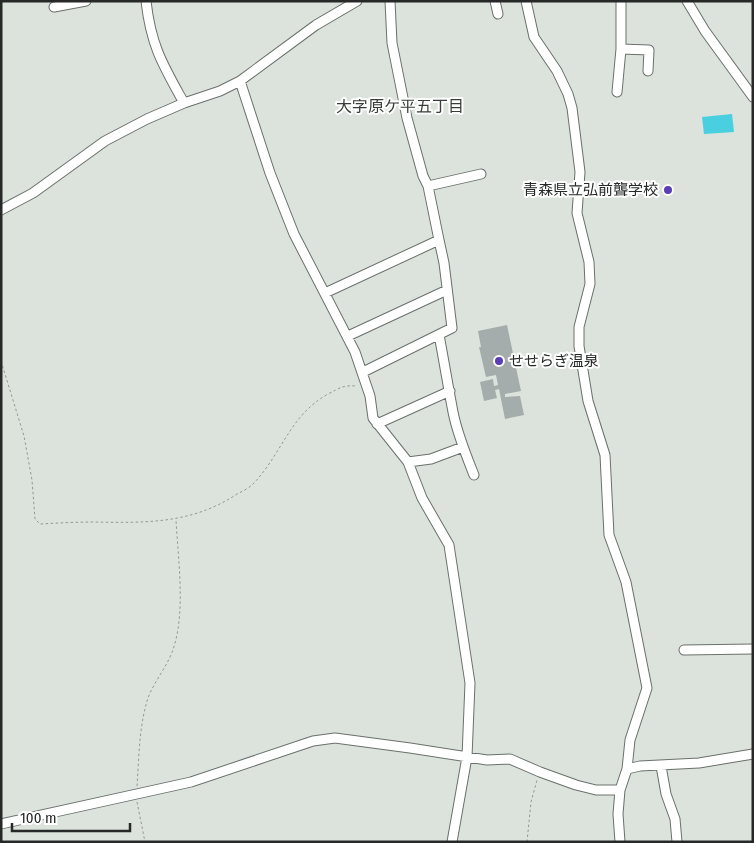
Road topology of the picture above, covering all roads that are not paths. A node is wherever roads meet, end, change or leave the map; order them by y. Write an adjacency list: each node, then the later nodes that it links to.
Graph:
1 (86, 1): 9 (street)
2 (146, 1): 16 (street)
3 (357, 1): 13 (street)
4 (390, 1): 18 (street)
5 (494, 1): 10 (street)
6 (526, 1): 36 (street)
7 (621, 1): 11 (street)
8 (687, 1): 15 (street)
9 (54, 7)
10 (498, 14)
11 (621, 49): 12 (street); 14 (street)
12 (648, 71)
13 (240, 81): 16 (street); 22 (street)
14 (617, 92)
15 (753, 97)
16 (184, 103): 19 (street)
17 (481, 174): 18 (street)
18 (428, 186): 20 (street)
19 (1, 210)
20 (439, 240): 21 (street); 22 (street)
21 (447, 290): 23 (street); 24 (street)
22 (325, 292): 24 (street)
23 (439, 335): 25 (street); 26 (street)
24 (348, 336): 25 (street)
25 (363, 372): 27 (street)
26 (450, 391): 27 (street); 28 (street)
27 (377, 424): 29 (street)
28 (463, 447): 29 (street); 30 (street)
29 (408, 462): 34 (street)
30 (474, 475)
31 (753, 649): 32 (street)
32 (684, 650)
33 (753, 754): 35 (street)
34 (467, 757): 37 (street); 38 (street); 39 (street)
35 (661, 766): 36 (street); 41 (street)
36 (627, 770): 37 (street)
37 (620, 790): 40 (street)
38 (1, 824)
39 (452, 842)
40 (620, 842)
41 (677, 842)

